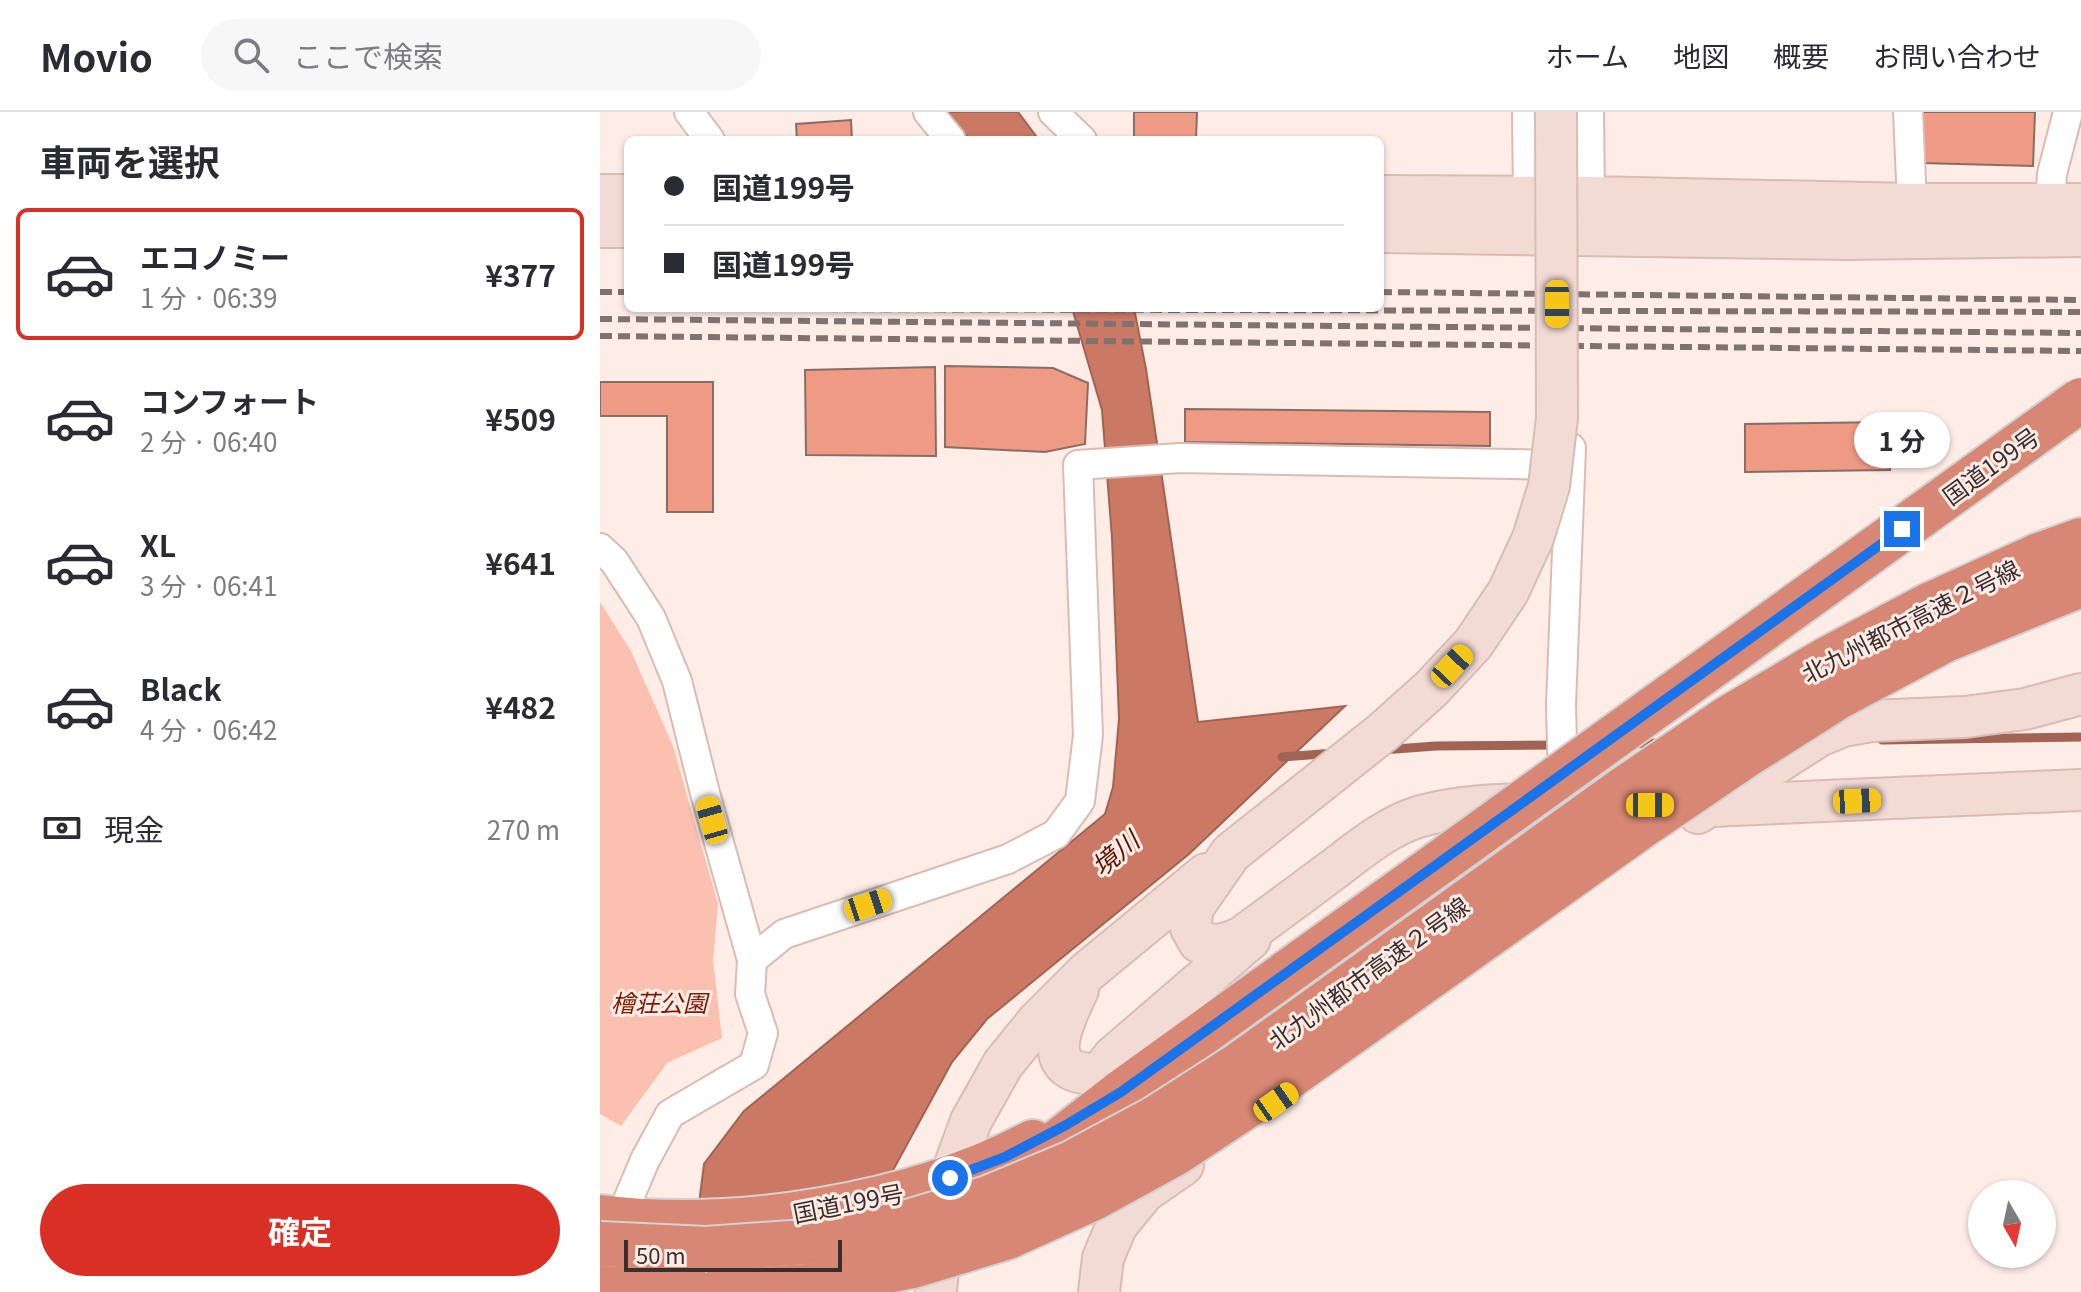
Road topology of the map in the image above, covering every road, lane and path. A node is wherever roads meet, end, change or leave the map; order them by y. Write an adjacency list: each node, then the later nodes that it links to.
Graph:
1 (689, 112): 9 (street)
2 (928, 112): 10 (street)
3 (1053, 112): 11 (street)
4 (1527, 112): 15 (street)
5 (1556, 112): 35 (street, bridge)
6 (1589, 112): 16 (street)
7 (1908, 112): 17 (street)
8 (2068, 112): 18 (street)
9 (707, 136)
10 (948, 136)
11 (1078, 136)
12 (600, 195): 13 (street)
13 (624, 195)
14 (1384, 196): 15 (street)
15 (1528, 197): 16 (street); 22 (street)
16 (1590, 197): 17 (street); 22 (street)
17 (1912, 204): 18 (street)
18 (2066, 205)
19 (600, 227): 20 (street)
20 (624, 227)
21 (1384, 232): 22 (street)
22 (1562, 234): 23 (street)
23 (2081, 236)
24 (2081, 400): 39 (highway, 国道199号, bridge)
25 (1571, 411): 26 (street)
26 (1571, 465): 33 (street); 37 (street)
27 (2081, 540): 30 (highway, 北九州都市高速２号線)
28 (600, 548): 37 (street)
29 (2081, 585): 30 (highway, 北九州都市高速２号線)
30 (1937, 623): 42 (highway, 北九州都市高速２号線, bridge); 47 (highway, 北九州都市高速２号線, bridge)
31 (2081, 694): 34 (street)
32 (2081, 790): 34 (street)
33 (1564, 805): 34 (street); 36 (street)
34 (1708, 806): 49 (street)
35 (1231, 853): 36 (street); 38 (street)
36 (1299, 896): 39 (street)
37 (752, 960): 42 (street)
38 (1087, 972): 39 (street); 40 (street)
39 (1110, 1083): 40 (highway, 国道199号); 41 (highway, 国道199号)
40 (950, 1178): 41 (street); 42 (highway, 国道199号)
41 (942, 1221): 45 (highway, 国道199号, bridge); 48 (street)
42 (617, 1225): 44 (street)
43 (600, 1288): 46 (highway, bridge)
44 (608, 1292)
45 (667, 1292)
46 (695, 1292)
47 (717, 1292)
48 (936, 1292)
49 (1099, 1292)

